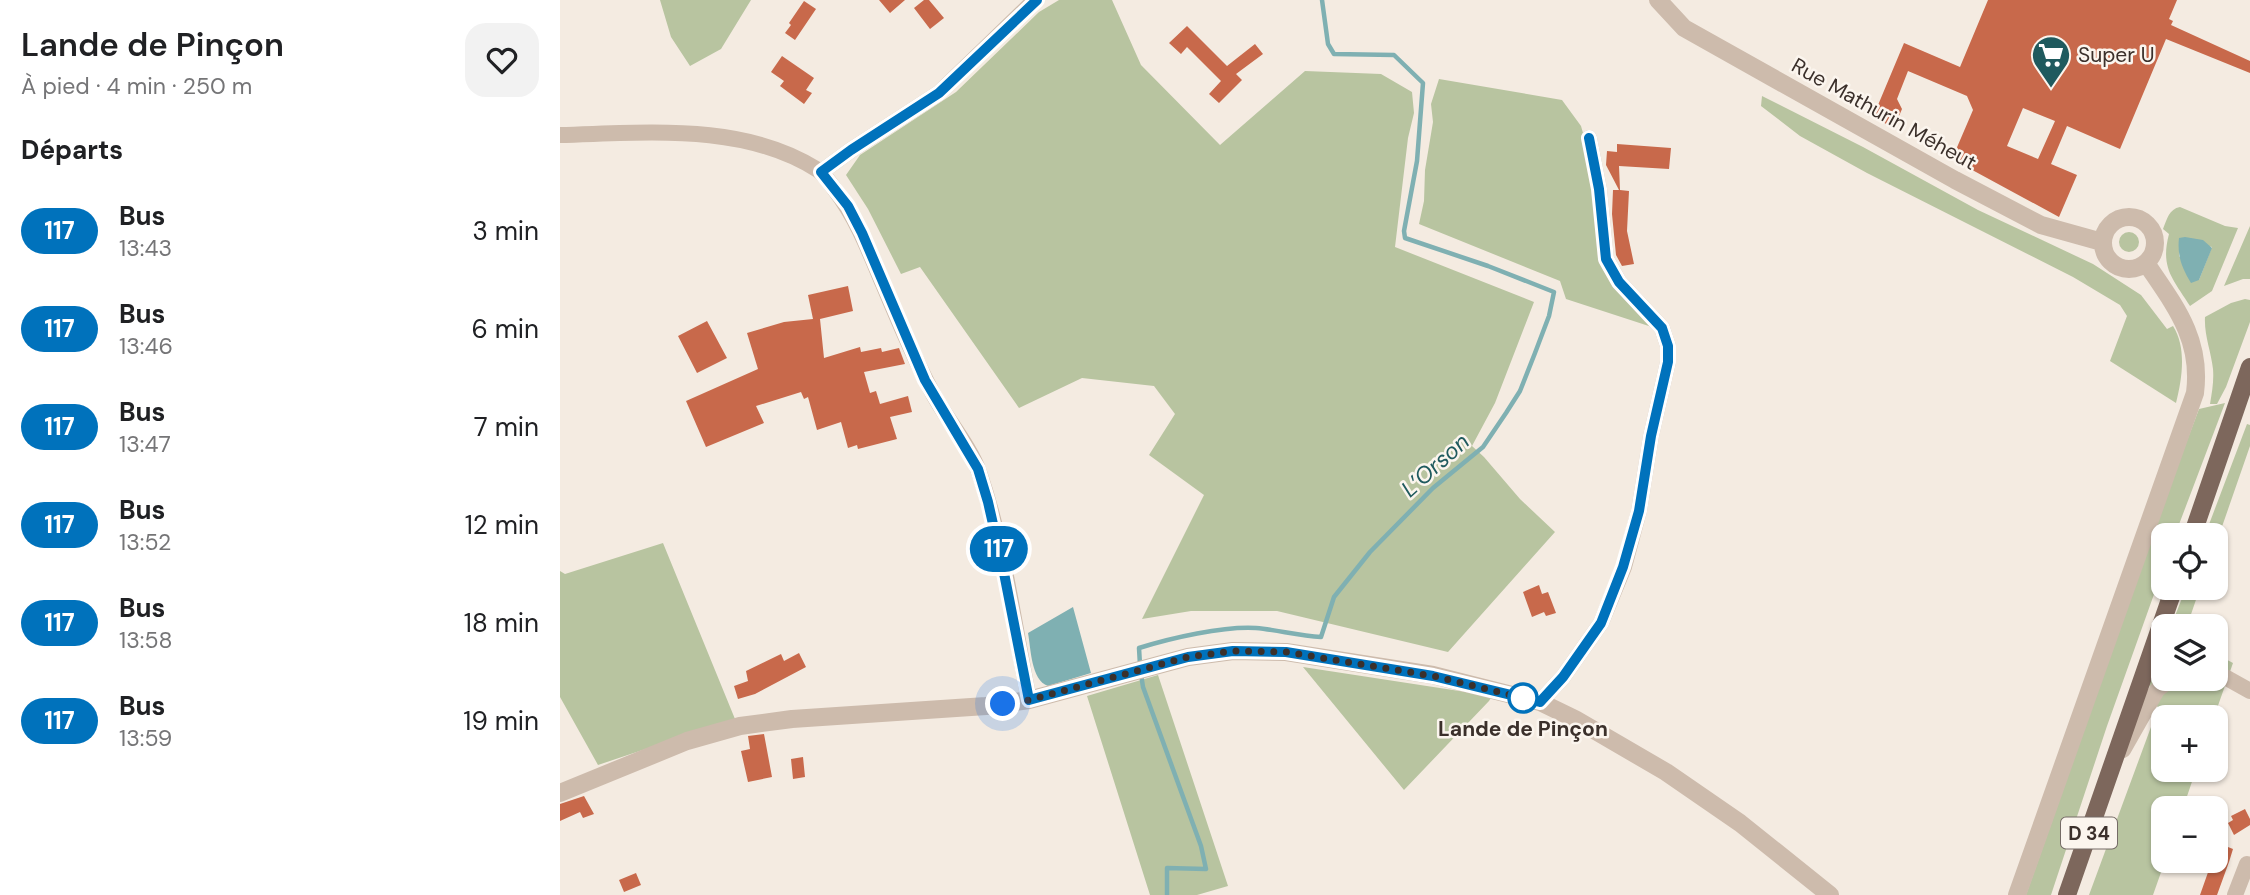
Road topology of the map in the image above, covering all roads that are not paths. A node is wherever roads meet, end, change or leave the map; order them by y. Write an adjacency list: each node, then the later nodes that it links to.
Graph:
1 (1036, 0): 5 (street)
2 (1658, 0): 6 (street, Rue Mathurin Méheut)
3 (560, 135): 5 (street)
4 (1589, 138): 15 (street)
5 (821, 172): 14 (street)
6 (2102, 242): 7 (street); 7 (street)
7 (2146, 263): 20 (street)
8 (2250, 367): 9 (main road)
9 (2196, 523)
10 (2170, 600): 16 (main road, D 34)
11 (2228, 679): 13 (street)
12 (2156, 691): 16 (street)
13 (2250, 691)
14 (1029, 700): 15 (street); 17 (street)
15 (1540, 702): 19 (street)
16 (2111, 770): 21 (main road, D 34)
17 (560, 793)
18 (2249, 862): 22 (street)
19 (1830, 895)
20 (2017, 895)
21 (2067, 895)
22 (2235, 895)

